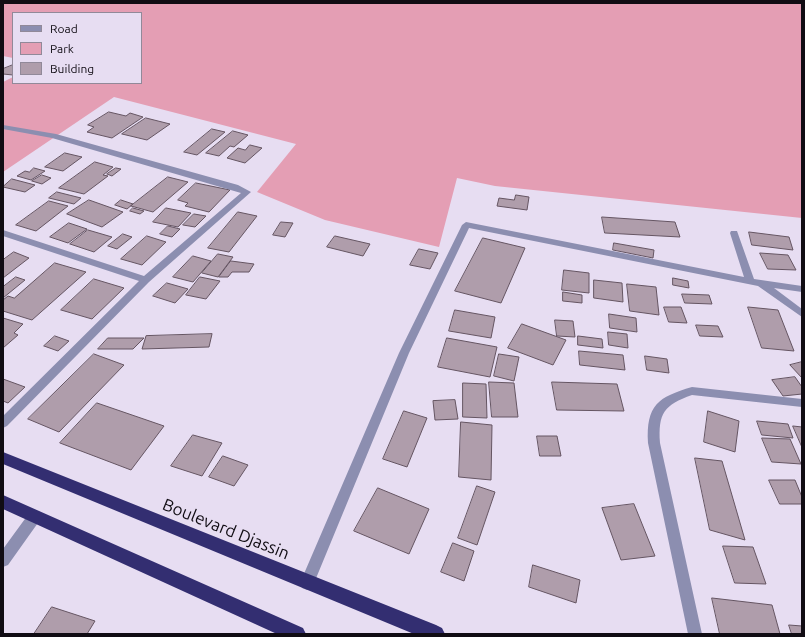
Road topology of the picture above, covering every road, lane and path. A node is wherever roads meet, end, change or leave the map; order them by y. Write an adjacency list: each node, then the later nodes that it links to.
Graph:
1 (3, 127): 4 (street)
2 (734, 232): 5 (street)
3 (3, 233): 4 (street)
4 (146, 280): 9 (street)
5 (755, 282): 6 (street); 7 (street); 14 (street)
6 (802, 290)
7 (802, 314)
8 (802, 403): 17 (street)
9 (3, 423)
10 (3, 458): 14 (highway, Boulevard Djassin)
11 (3, 502): 12 (highway)
12 (35, 516): 13 (street); 15 (highway)
13 (3, 560)
14 (307, 583): 16 (highway, Boulevard Djassin)
15 (297, 634)
16 (436, 634)
17 (695, 634)

